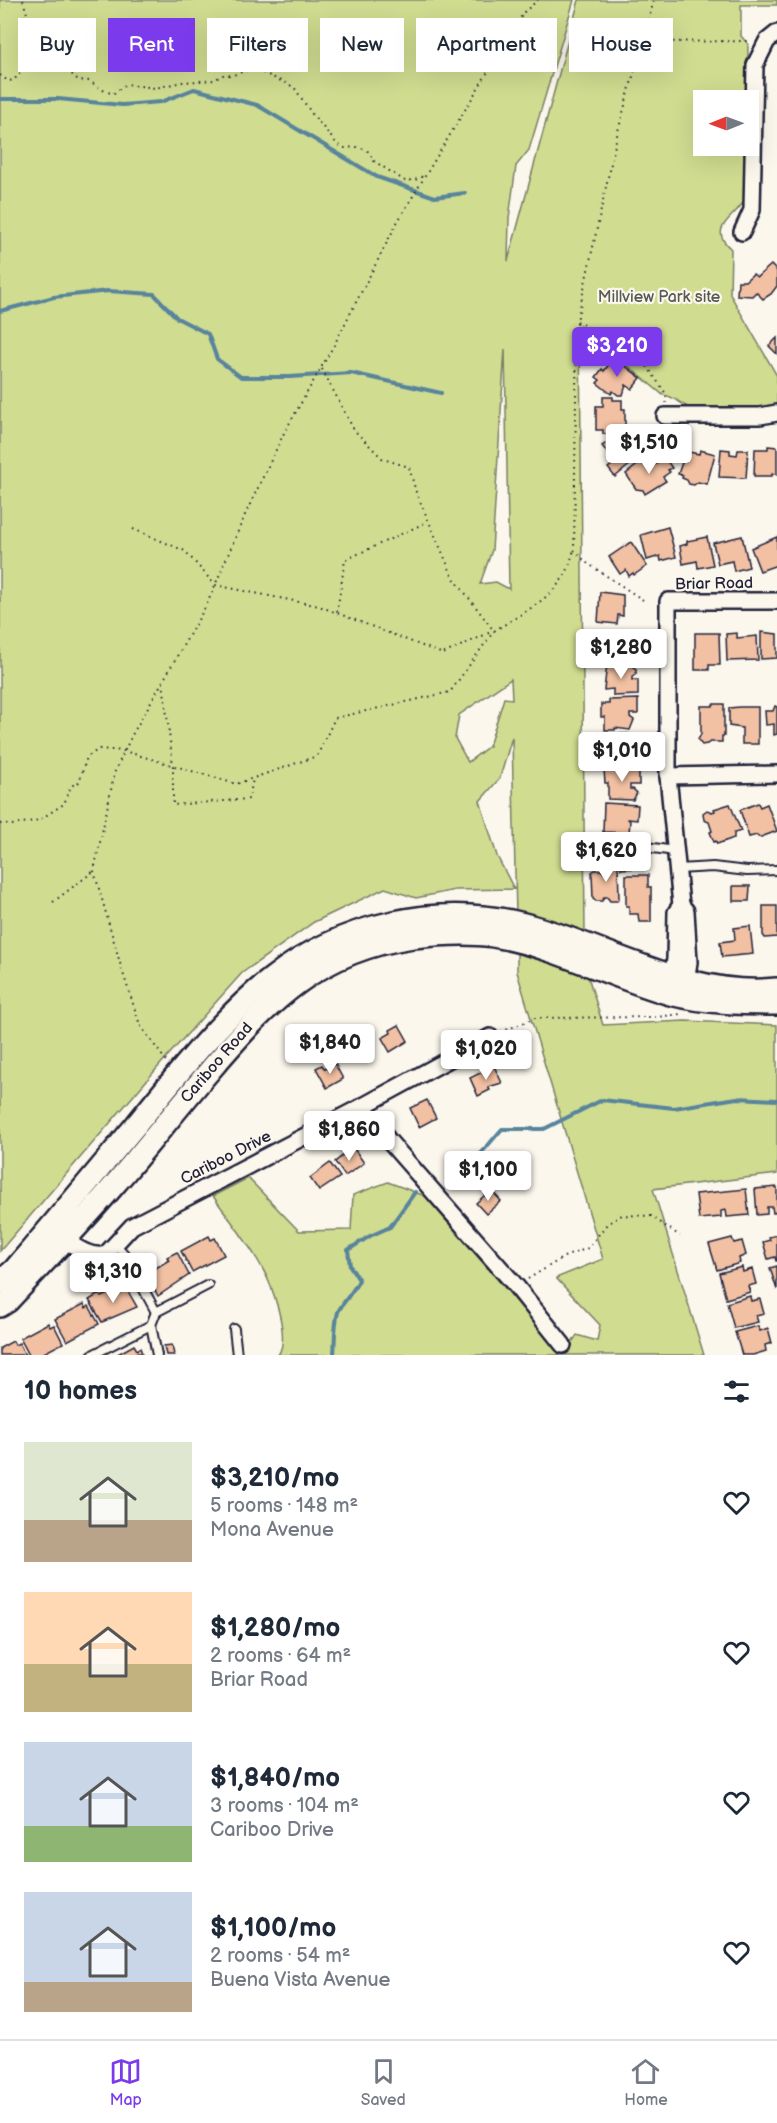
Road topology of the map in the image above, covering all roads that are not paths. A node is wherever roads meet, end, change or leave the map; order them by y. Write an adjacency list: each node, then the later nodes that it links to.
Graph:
1 (772, 37): 2 (street)
2 (742, 232)
3 (777, 413): 4 (street)
4 (665, 416)
5 (777, 601): 7 (street, Briar Road)
6 (777, 774): 7 (street)
7 (668, 776): 9 (street, Briar Road)
8 (588, 839): 9 (lane)
9 (675, 851): 10 (street, Briar Road)
10 (678, 869): 11 (lane); 13 (street, Briar Road)
11 (777, 870)
12 (777, 990): 13 (street, Cariboo Road)
13 (680, 992): 14 (street, Cariboo Road); 17 (street, Cariboo Road); 17 (street, Cariboo Road)
14 (777, 1004)
15 (490, 1037): 16 (street, Cariboo Drive)
16 (363, 1106): 18 (street, Cariboo Drive); 25 (street)
17 (56, 1235): 18 (street, Cariboo Drive); 19 (street, Cariboo Road); 21 (street, Cariboo Road)
18 (115, 1244): 22 (lane)
19 (0, 1282)
20 (208, 1285): 22 (lane)
21 (0, 1306)
22 (156, 1312): 23 (lane)
23 (151, 1325): 26 (lane); 27 (lane)
24 (234, 1329): 28 (lane)
25 (563, 1345)
26 (92, 1355)
27 (157, 1355)
28 (237, 1355)

